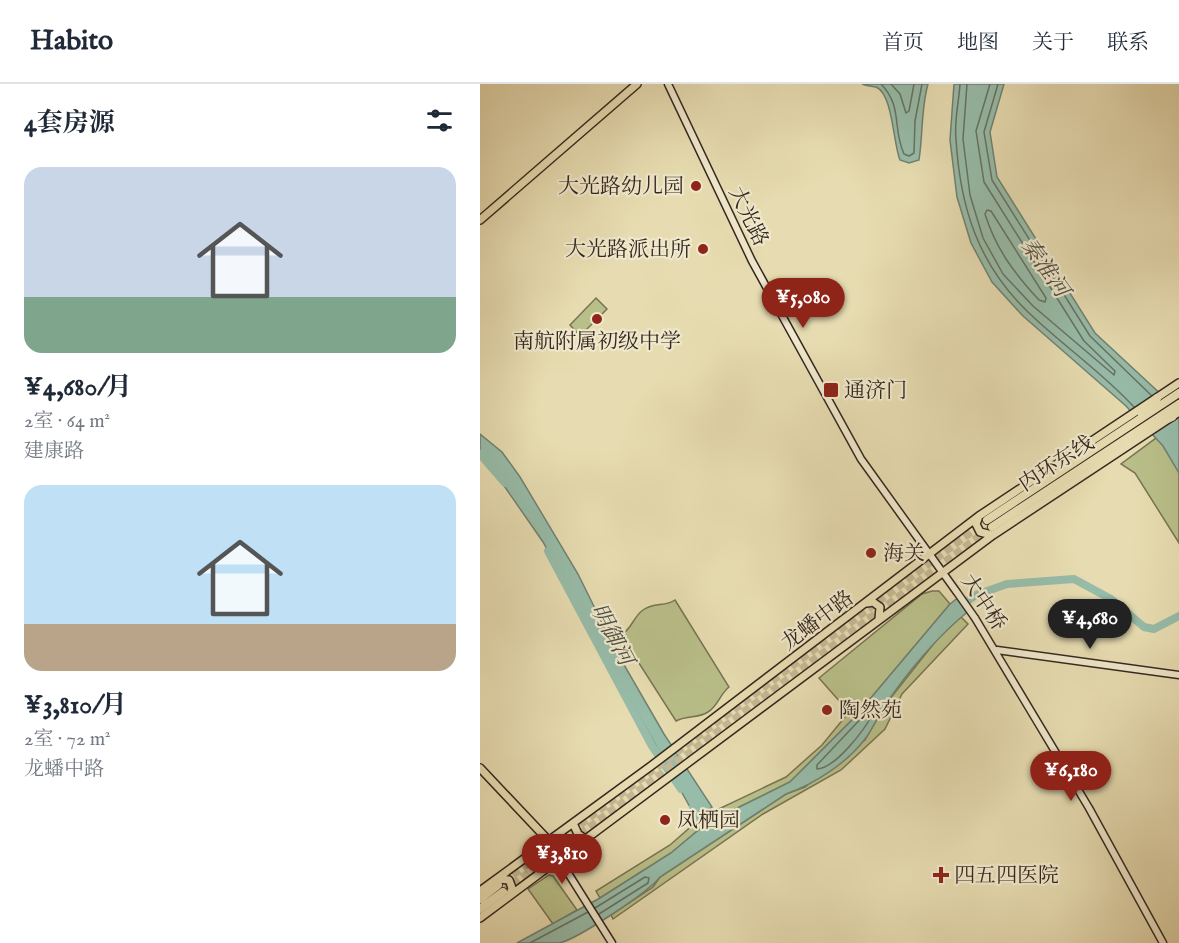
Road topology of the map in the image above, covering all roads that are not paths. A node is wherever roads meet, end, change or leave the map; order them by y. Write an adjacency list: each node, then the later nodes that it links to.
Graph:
1 (637, 84): 3 (main road)
2 (668, 84): 11 (main road, 大光路)
3 (480, 220)
4 (1179, 383): 6 (main road)
5 (1179, 393): 6 (highway)
6 (1168, 395): 7 (main road); 9 (highway)
7 (1157, 398): 9 (highway)
8 (1177, 410): 9 (highway); 9 (highway)
9 (1136, 426): 10 (highway, 内环东线); 10 (main road, 龙蟠中路)
10 (988, 524): 11 (main road, 龙蟠中路); 12 (main road, 龙蟠中路)
11 (930, 554): 12 (main road, 大光路); 13 (main road, 龙蟠中路)
12 (943, 572): 14 (main road, 龙蟠中路); 15 (main road, 大中桥, bridge)
13 (867, 603): 14 (main road); 18 (main road, 龙蟠中路)
14 (879, 620): 19 (main road, 龙蟠中路)
15 (997, 650): 16 (main road); 28 (main road, 大中桥)
16 (1179, 675)
17 (480, 768): 20 (main road)
18 (573, 823): 19 (main road); 20 (main road, 龙蟠中路)
19 (585, 839): 21 (main road, 龙蟠中路)
20 (548, 840): 21 (main road); 22 (main road, 龙蟠中路)
21 (560, 858): 22 (main road, 龙蟠中路); 27 (main road)
22 (501, 888): 23 (main road, 龙蟠中路); 24 (highway); 25 (highway); 26 (main road, 龙蟠中路)
23 (480, 891)
24 (480, 898)
25 (480, 909)
26 (480, 918)
27 (612, 943)
28 (1163, 943)

